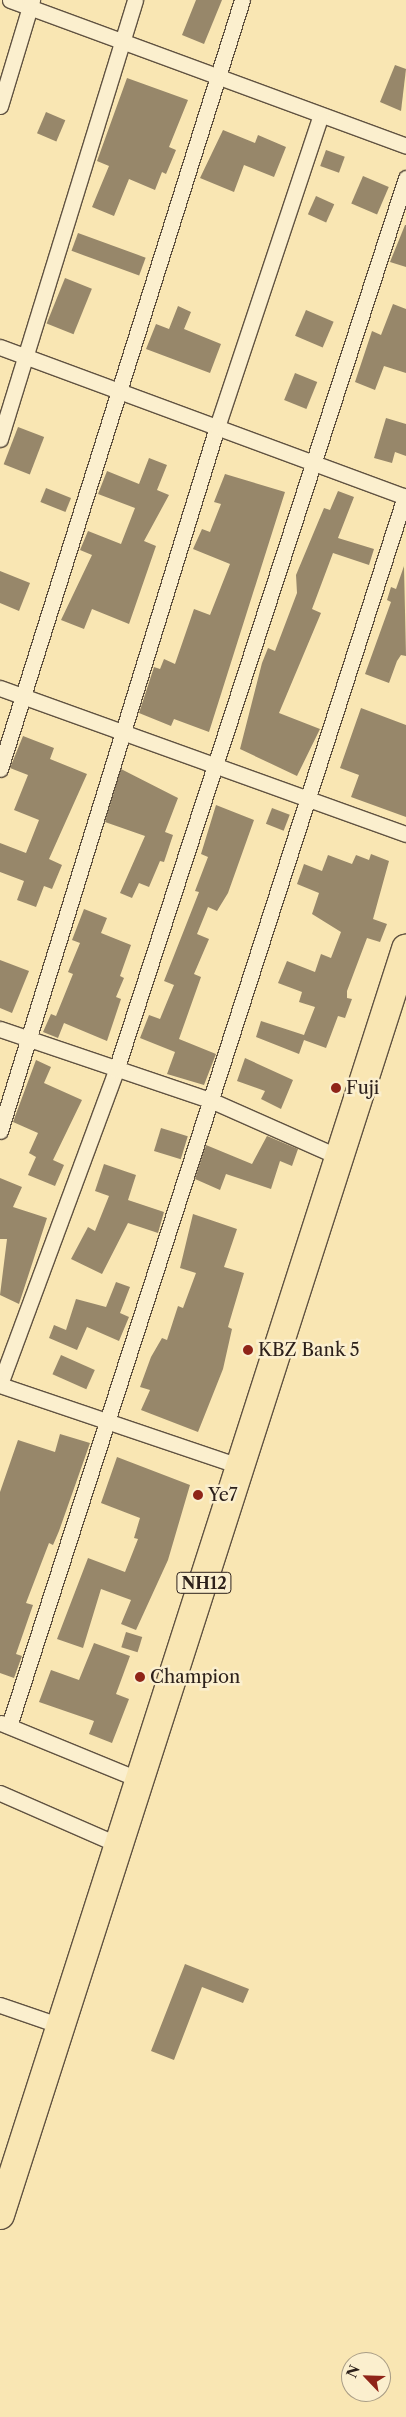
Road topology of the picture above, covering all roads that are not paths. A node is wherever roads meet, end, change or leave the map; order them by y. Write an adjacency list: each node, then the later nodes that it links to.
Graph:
1 (10, 0): 4 (street)
2 (135, 0): 5 (street)
3 (242, 0): 6 (street)
4 (31, 3): 5 (street); 7 (street)
5 (122, 42): 6 (street); 12 (street)
6 (217, 78): 8 (street); 13 (street)
7 (0, 106)
8 (320, 117): 9 (street); 14 (street)
9 (406, 146)
10 (406, 178): 16 (street)
11 (0, 347): 12 (street)
12 (24, 359): 13 (street); 15 (street)
13 (119, 391): 14 (street); 19 (street)
14 (217, 427): 16 (street); 20 (street)
15 (0, 439)
16 (311, 460): 17 (street); 21 (street)
17 (406, 496): 23 (street)
18 (0, 688): 19 (street)
19 (23, 697): 20 (street); 22 (street)
20 (123, 729): 21 (street); 27 (street)
21 (214, 765): 23 (street); 28 (street)
22 (0, 769)
23 (309, 796): 24 (street); 29 (street)
24 (406, 834)
25 (406, 949): 31 (highway, NH12)
26 (0, 1029): 27 (street)
27 (30, 1038): 28 (street); 30 (street)
28 (116, 1070): 29 (street); 32 (street)
29 (210, 1100): 31 (street); 33 (street)
30 (0, 1131)
31 (341, 1158): 34 (highway, NH12)
32 (0, 1385): 33 (street)
33 (107, 1421): 34 (street); 35 (street)
34 (242, 1467): 36 (highway, NH12)
35 (5, 1724): 36 (street)
36 (140, 1780): 38 (highway, NH12)
37 (0, 1793): 38 (street)
38 (119, 1846): 40 (highway, NH12)
39 (0, 2005): 40 (street)
40 (61, 2026): 41 (highway, NH12)
41 (0, 2215)

